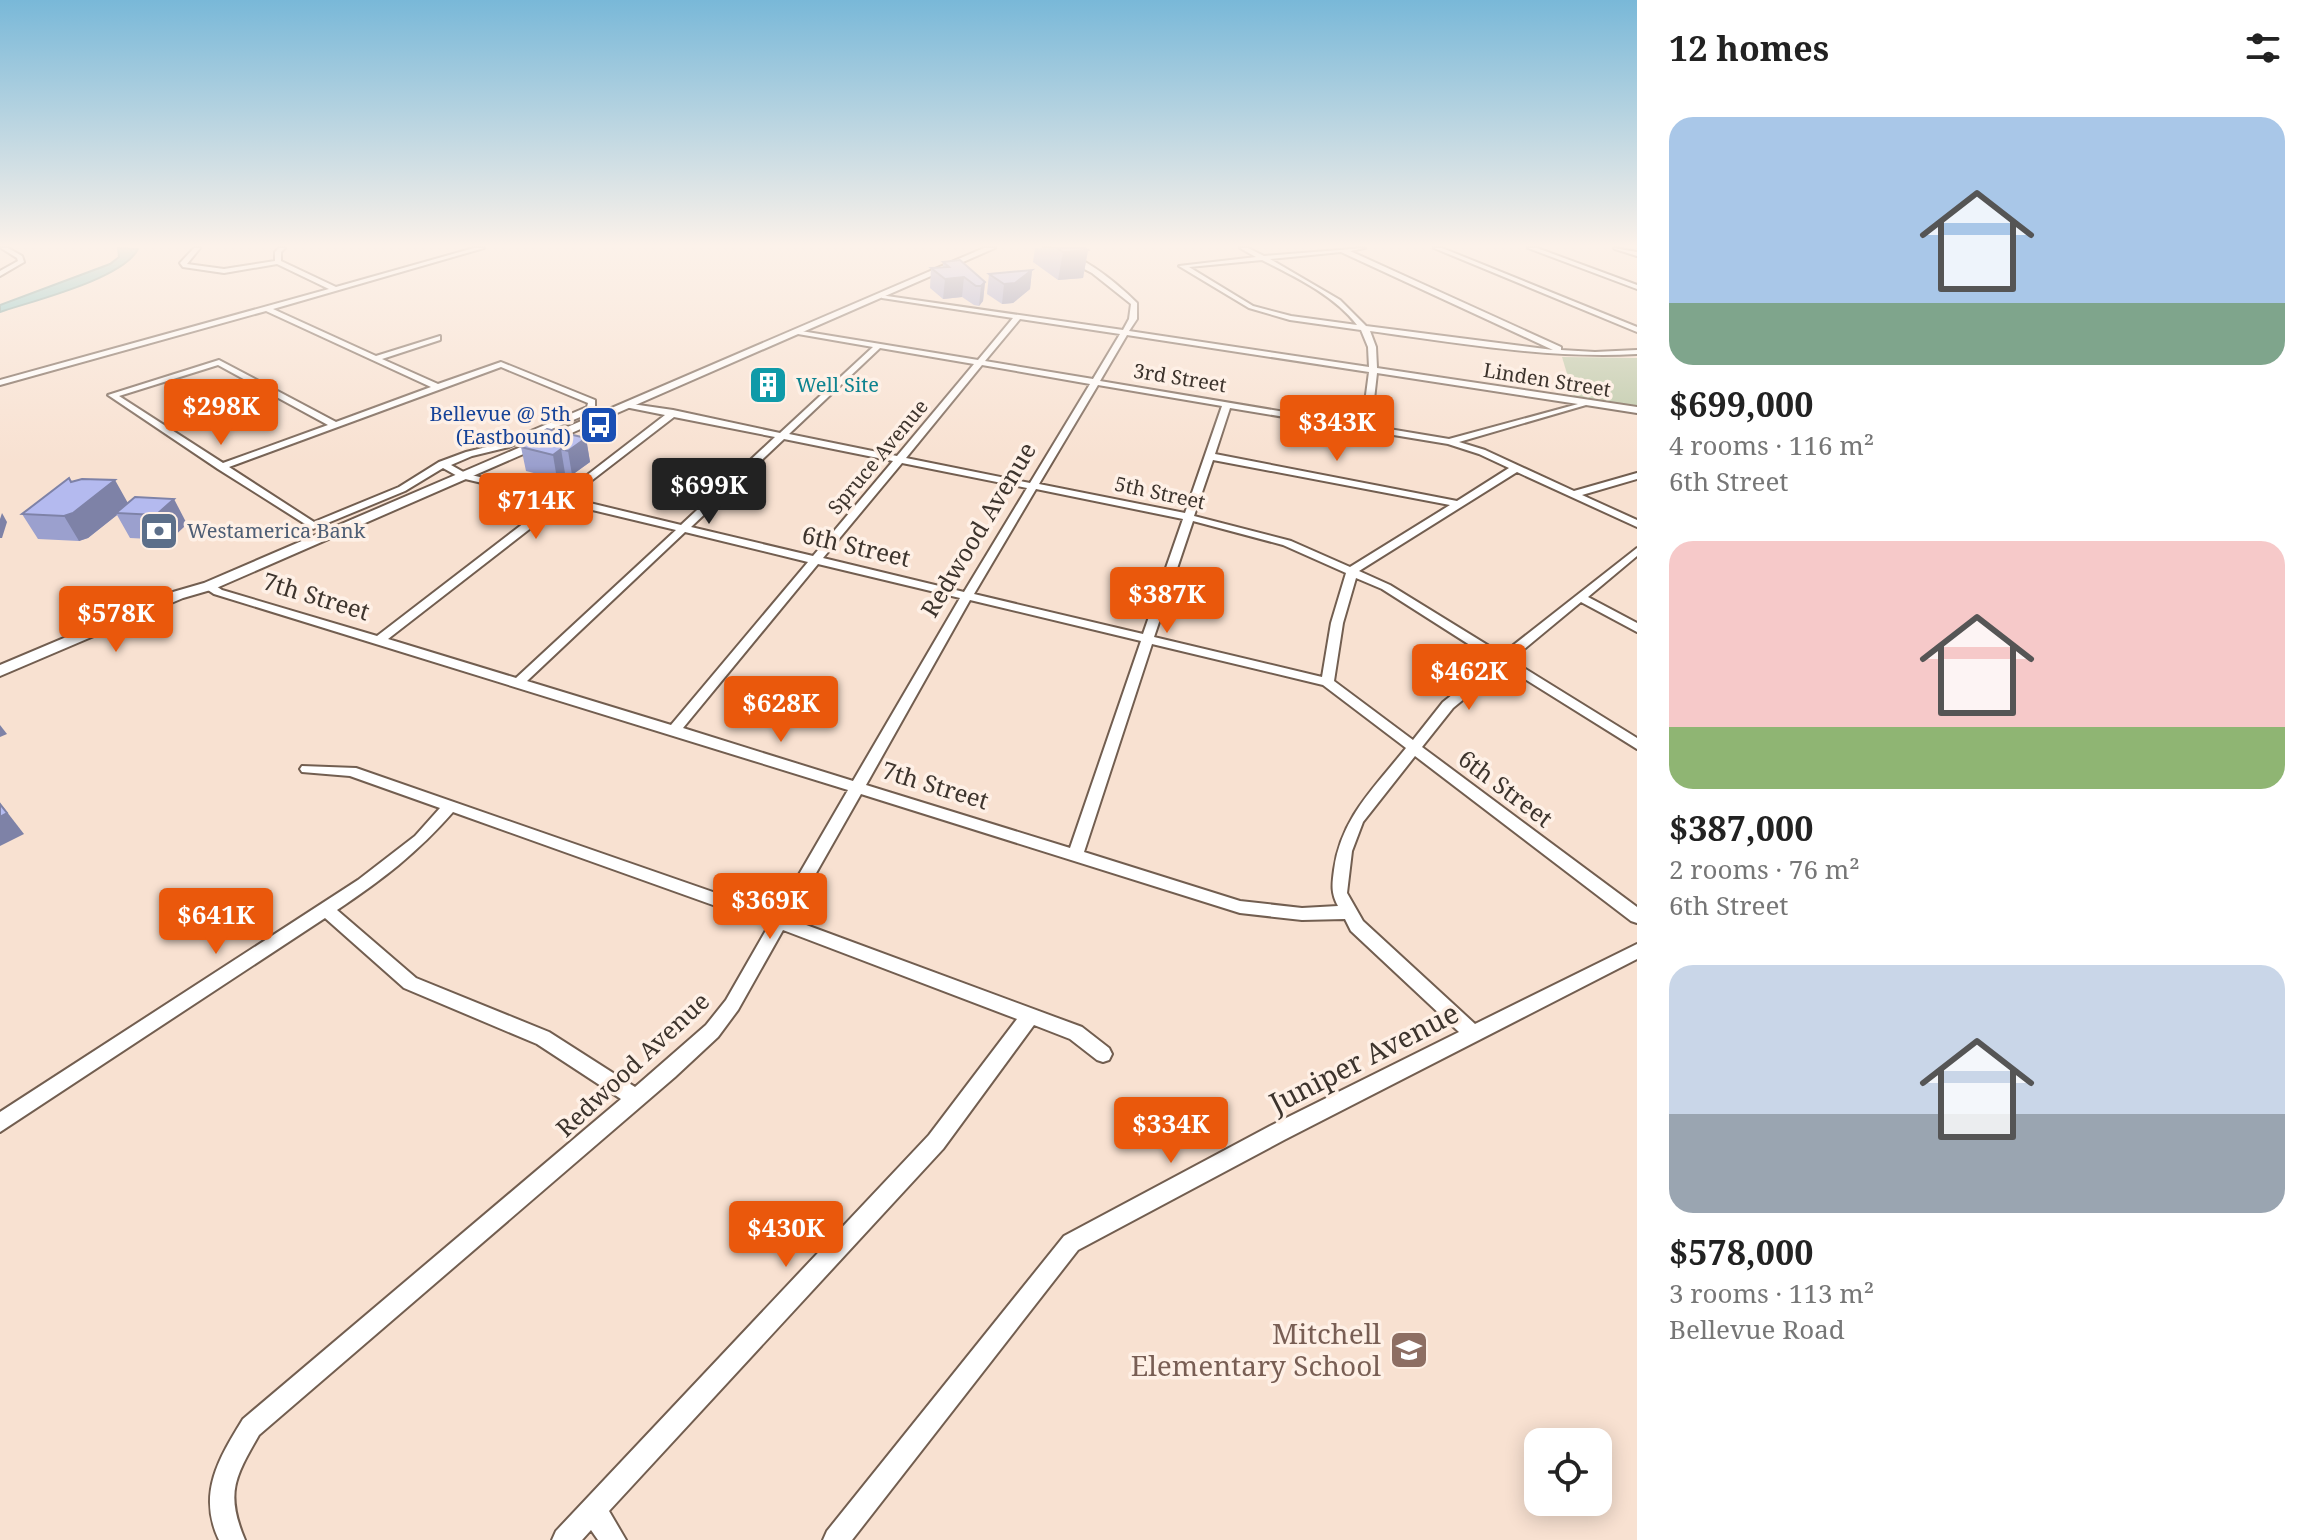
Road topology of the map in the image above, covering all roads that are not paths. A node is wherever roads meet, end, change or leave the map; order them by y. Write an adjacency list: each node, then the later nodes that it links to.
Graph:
1 (224, 320): 23 (street)
2 (291, 320): 19 (street)
3 (826, 320): 13 (main road)
4 (1016, 320): 20 (street, Spruce Avenue)
5 (1037, 320): 14 (street, Linden Street)
6 (1132, 320): 14 (street, Redwood Avenue)
7 (1309, 320): 11 (street)
8 (1355, 320): 11 (street)
9 (1495, 320): 18 (street)
10 (1612, 320): 12 (street)
11 (1363, 328): 18 (street); 21 (street)
12 (1637, 330)
13 (798, 332): 16 (street, 3rd Street); 27 (main road)
14 (1124, 333): 21 (street, Linden Street); 22 (street, Redwood Avenue)
15 (437, 338): 19 (street)
16 (878, 346): 20 (street, 3rd Street); 32 (street)
17 (1637, 352): 18 (street)
18 (1570, 354)
19 (374, 359): 24 (street)
20 (980, 363): 22 (street, 3rd Street); 35 (street, Spruce Avenue)
21 (1372, 370): 25 (street, Linden Street); 31 (street)
22 (1095, 382): 26 (street, 3rd Street); 41 (street, Redwood Avenue)
23 (0, 383)
24 (437, 387): 30 (street); 36 (street)
25 (1590, 403): 28 (street, Linden Street); 33 (street)
26 (1227, 404): 31 (street, 3rd Street); 34 (street)
27 (628, 405): 29 (street, 5th Street); 39 (main road)
28 (1637, 410)
29 (673, 413): 32 (street, 5th Street); 43 (street)
30 (335, 425): 37 (street); 37 (street)
31 (1366, 427): 33 (street, 3rd Street)
32 (781, 435): 35 (street, 5th Street); 47 (street)
33 (1449, 442): 38 (street, 3rd Street)
34 (1209, 456): 44 (street); 45 (street)
35 (900, 459): 41 (street, 5th Street); 49 (street, Spruce Avenue)
36 (442, 464): 37 (street); 39 (street, 6th Street)
37 (221, 467)
38 (1516, 468): 42 (street, 3rd Street); 44 (street)
39 (464, 476): 43 (street, 6th Street); 51 (main road)
40 (1637, 476): 42 (street)
41 (1035, 486): 45 (street, 5th Street); 52 (street, Redwood Avenue)
42 (1574, 494): 46 (street, 3rd Street)
43 (562, 499): 47 (street, 6th Street); 56 (street)
44 (1459, 504): 50 (street)
45 (1188, 517): 50 (street, 5th Street); 55 (street)
46 (1637, 524)
47 (682, 528): 49 (street, 6th Street); 59 (street)
48 (1637, 551): 53 (street)
49 (814, 560): 52 (street, 6th Street); 62 (street, Spruce Avenue)
50 (1353, 570): 57 (street, 5th Street); 60 (street)
51 (209, 586): 56 (street, 7th Street); 58 (main road); 61 (main road)
52 (967, 596): 55 (street, 6th Street); 66 (street, Redwood Avenue)
53 (1582, 598): 54 (street); 57 (street)
54 (1637, 628)
55 (1146, 640): 60 (street, 6th Street); 68 (street)
56 (378, 641): 59 (street, 7th Street)
57 (1503, 660): 63 (street, 5th Street); 64 (street)
58 (0, 671)
59 (519, 682): 62 (street, 7th Street)
60 (1327, 682): 64 (street, 6th Street)
61 (0, 683)
62 (674, 730): 66 (street, 7th Street)
63 (1637, 744)
64 (1414, 748): 70 (street); 71 (street, 6th Street)
65 (307, 769): 67 (street)
66 (857, 787): 68 (street, 7th Street); 72 (street, Redwood Avenue)
67 (448, 808): 69 (street); 72 (street)
68 (1075, 855): 70 (street, 7th Street)
69 (325, 909): 77 (street); 78 (street)
70 (1347, 912): 75 (street)
71 (1637, 916)
72 (779, 922): 74 (street); 77 (street, Redwood Avenue)
73 (1637, 951): 75 (street, Juniper Avenue)
74 (1030, 1016): 76 (street); 79 (street)
75 (1473, 1034): 83 (street, Juniper Avenue)
76 (1103, 1054)
77 (636, 1098): 80 (street, Redwood Avenue)
78 (0, 1123)
79 (593, 1510): 81 (street); 82 (street)
80 (232, 1540)
81 (565, 1540)
82 (613, 1540)
83 (836, 1540)

